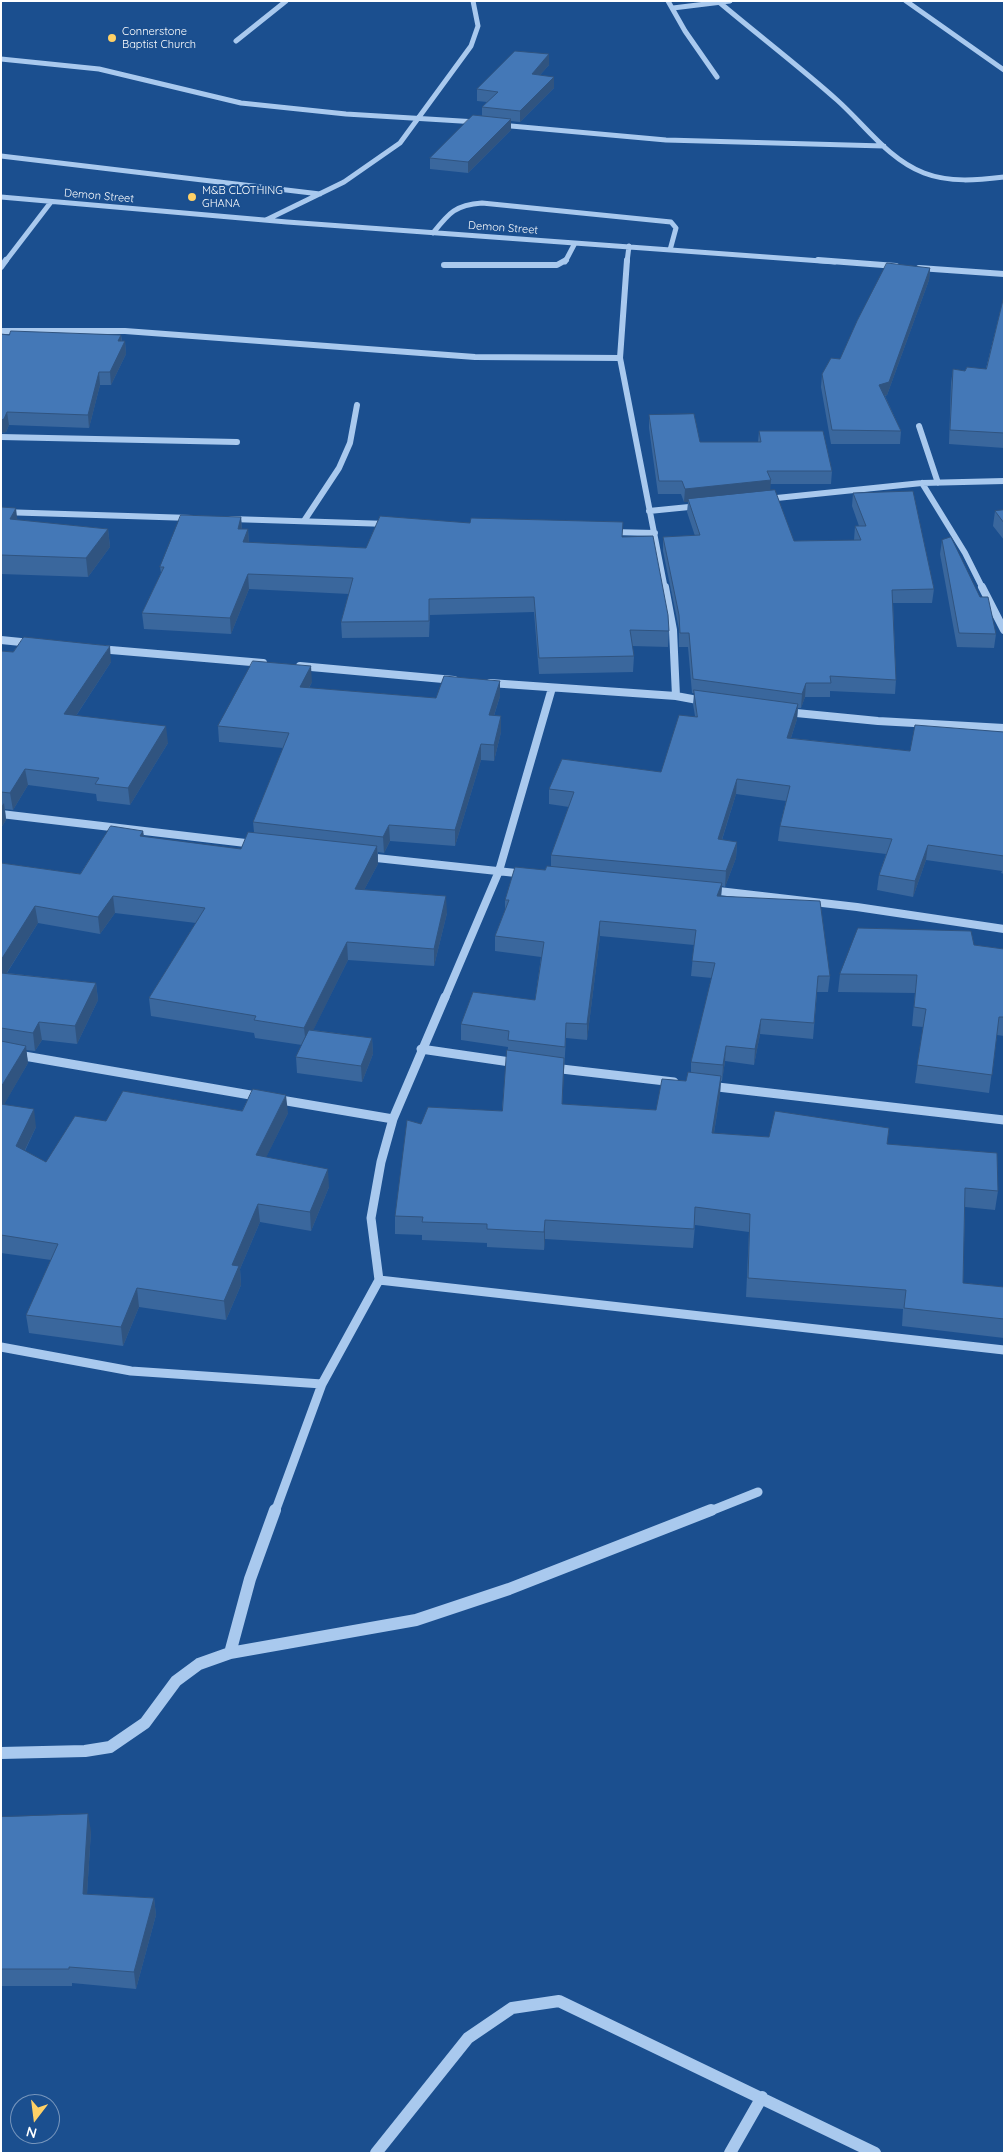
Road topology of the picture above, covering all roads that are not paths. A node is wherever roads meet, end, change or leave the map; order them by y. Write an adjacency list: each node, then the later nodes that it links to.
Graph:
1 (286, 1): 8 (street)
2 (473, 1): 12 (street)
3 (668, 1): 7 (street)
4 (730, 1): 6 (street)
5 (906, 1): 10 (street)
6 (719, 2): 7 (street); 15 (street)
7 (673, 8): 11 (street)
8 (236, 41)
9 (1, 59): 12 (street)
10 (1004, 70)
11 (717, 77)
12 (417, 119): 13 (street); 18 (street)
13 (480, 123)
14 (490, 124): 15 (street)
15 (884, 146): 17 (street)
16 (1, 156): 18 (street)
17 (1004, 177)
18 (320, 194): 21 (street)
19 (1, 197): 20 (street, Demon Street)
20 (51, 202): 21 (street, Demon Street); 27 (street)
21 (265, 220): 22 (street, Demon Street)
22 (433, 233): 23 (street, Demon Street); 25 (street)
23 (575, 243): 24 (street, Demon Street); 26 (street)
24 (629, 246): 25 (street, Demon Street); 32 (street)
25 (670, 250): 28 (street, Demon Street)
26 (444, 265)
27 (1, 267)
28 (907, 267)
29 (916, 268): 30 (street)
30 (1004, 274)
31 (1, 331): 32 (street)
32 (620, 358): 42 (street)
33 (357, 406): 46 (street)
34 (919, 426): 39 (street)
35 (1, 437): 36 (street)
36 (237, 442)
37 (1004, 481): 39 (street)
38 (922, 483): 39 (street); 40 (street); 50 (street)
39 (938, 483)
40 (756, 500)
41 (708, 505): 42 (street)
42 (649, 511): 49 (street)
43 (1, 512): 44 (street)
44 (196, 518)
45 (226, 519): 46 (street)
46 (304, 521): 47 (street)
47 (401, 524)
48 (606, 532): 49 (street)
49 (655, 533): 59 (street)
50 (1004, 630)
51 (1, 640): 52 (street)
52 (41, 644)
53 (91, 648): 54 (street)
54 (268, 664)
55 (287, 665): 56 (street)
56 (463, 680)
57 (483, 682): 58 (street)
58 (552, 688): 59 (street); 66 (street)
59 (676, 696): 60 (street)
60 (715, 702)
61 (774, 711): 62 (street)
62 (1004, 728)
63 (1, 814): 64 (street)
64 (260, 845)
65 (360, 856): 66 (street)
66 (499, 872): 67 (street); 70 (street)
67 (537, 875)
68 (702, 889): 69 (street)
69 (1004, 929)
70 (421, 1049): 72 (street); 76 (street)
71 (1, 1052): 76 (street)
72 (524, 1064)
73 (542, 1066): 74 (street)
74 (683, 1083)
75 (702, 1085): 77 (street)
76 (393, 1119): 78 (street)
77 (1004, 1120)
78 (378, 1280): 80 (street); 81 (street)
79 (1, 1347): 81 (street)
80 (1004, 1350)
81 (322, 1384): 83 (street)
82 (758, 1492): 83 (street)
83 (230, 1653): 84 (street)
84 (1, 1754)
85 (762, 2097): 86 (street); 87 (street); 88 (street)
86 (376, 2153)
87 (730, 2153)
88 (875, 2153)

